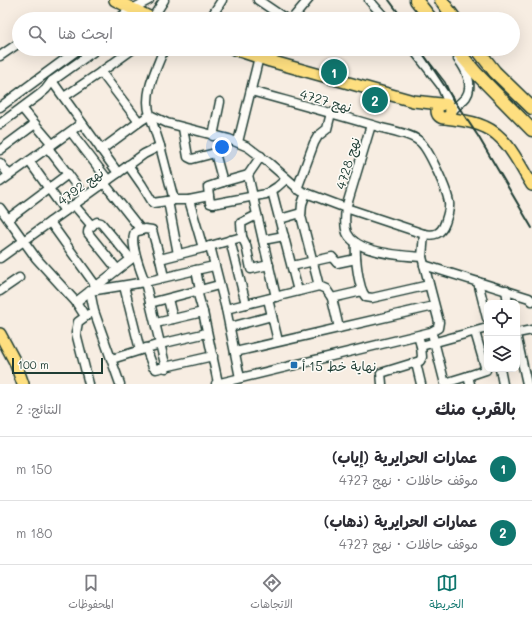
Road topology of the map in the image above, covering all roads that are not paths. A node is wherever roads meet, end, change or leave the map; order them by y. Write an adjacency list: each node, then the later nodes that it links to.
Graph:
1 (115, 0): 10 (main road)
2 (149, 0): 10 (street); 13 (street)
3 (164, 0): 14 (street)
4 (222, 0): 15 (street)
5 (258, 0): 16 (street)
6 (308, 0): 17 (street)
7 (369, 0): 18 (street)
8 (415, 0): 19 (street); 20 (highway)
9 (441, 0): 21 (highway)
10 (132, 9): 11 (street); 12 (main road)
11 (128, 12)
12 (137, 12)
13 (147, 12)
14 (152, 12)
15 (214, 12)
16 (276, 12)
17 (298, 12)
18 (380, 12)
19 (423, 12)
20 (425, 12)
21 (450, 12)
22 (12, 47): 23 (street)
23 (0, 55)
24 (70, 56): 36 (street)
25 (88, 56): 38 (street)
26 (123, 56): 37 (street)
27 (161, 56): 48 (street)
28 (256, 56): 35 (main road)
29 (268, 56): 35 (street)
30 (418, 56): 46 (street)
31 (455, 56): 46 (street)
32 (462, 56): 55 (highway)
33 (483, 56): 45 (highway)
34 (487, 56): 41 (highway)
35 (265, 59): 39 (street); 46 (main road)
36 (50, 71): 38 (street, نهج 4792); 43 (street)
37 (101, 72): 40 (street); 49 (street)
38 (54, 80): 40 (street, نهج 4792); 44 (street)
39 (251, 91): 47 (street, نهج 4727); 58 (street)
40 (64, 97): 50 (street, نهج 4792)
41 (532, 98)
42 (220, 102): 57 (street)
43 (0, 107)
44 (22, 108): 51 (street); 52 (street)
45 (532, 108)
46 (446, 111): 67 (main road); 76 (main road)
47 (331, 113): 53 (street, نهج 4727); 78 (street)
48 (150, 115): 49 (street); 54 (street); 60 (street)
49 (139, 122): 62 (street)
50 (82, 123): 56 (street); 62 (street, نهج 4792)
51 (0, 124)
52 (35, 124): 59 (street); 61 (street)
53 (371, 125): 87 (street, نهج 4728); 96 (street, نهج 4727)
54 (183, 128): 57 (street); 75 (street)
55 (532, 130)
56 (71, 132): 59 (street); 74 (street)
57 (213, 136): 58 (street)
58 (238, 142): 63 (street)
59 (49, 146): 64 (street); 69 (street)
60 (160, 146): 66 (street); 84 (street)
61 (0, 150)
62 (101, 150): 68 (street, نهج 4792)
63 (261, 156): 70 (street); 72 (street)
64 (29, 161): 71 (street); 77 (street)
65 (0, 163): 71 (street)
66 (128, 165): 68 (street); 84 (street)
67 (532, 172)
68 (118, 173): 74 (street, نهج 4792)
69 (68, 174): 77 (street); 82 (street)
70 (248, 175): 75 (street); 83 (street)
71 (9, 176): 73 (street)
72 (286, 178): 78 (street); 79 (street)
73 (0, 182)
74 (106, 182): 82 (street, نهج 4792); 95 (street)
75 (223, 182): 81 (street)
76 (532, 185)
77 (49, 188): 88 (street); 89 (street)
78 (297, 189): 80 (street)
79 (272, 191): 83 (street); 92 (street)
80 (306, 194): 87 (street); 90 (street)
81 (209, 196): 83 (street); 85 (street)
82 (85, 197): 86 (street, نهج 4792)
83 (253, 197): 91 (street)
84 (171, 200): 85 (street); 104 (street)
85 (189, 200): 103 (street)
86 (74, 205): 88 (street, نهج 4792); 94 (street)
87 (346, 208): 96 (street); 102 (street, نهج 4728)
88 (66, 211): 93 (street, نهج 4792)
89 (3, 214): 101 (street)
90 (301, 214): 92 (street); 110 (street)
91 (257, 215): 98 (street); 100 (street)
92 (280, 219): 97 (street)
93 (50, 222): 101 (street, نهج 4792); 124 (street)
94 (92, 226): 105 (street); 114 (street)
95 (141, 230): 105 (street); 107 (street)
96 (424, 234): 109 (street)
97 (284, 236): 100 (street); 113 (street)
98 (242, 237): 99 (street); 111 (street)
99 (230, 240): 103 (street); 137 (street)
100 (263, 240): 111 (street)
101 (24, 241): 106 (street, نهج 4792); 135 (street)
102 (356, 243): 108 (street); 109 (street)
103 (207, 247): 104 (street); 112 (street)
104 (178, 254): 107 (street)
105 (133, 257): 114 (street); 118 (street)
106 (0, 258)
107 (160, 259): 116 (street)
108 (356, 259): 110 (street); 129 (street)
109 (423, 261): 119 (street); 120 (street)
110 (312, 262): 113 (street); 123 (street)
111 (269, 265): 130 (street)
112 (214, 266): 115 (street); 122 (street)
113 (292, 266): 128 (street)
114 (117, 270): 124 (street)
115 (196, 270): 116 (street); 127 (street)
116 (164, 277): 118 (street)
117 (19, 278): 125 (street)
118 (145, 282): 121 (street); 136 (street)
119 (478, 282): 126 (street); 139 (street)
120 (429, 285): 129 (street); 138 (street)
121 (124, 286): 124 (street); 161 (street)
122 (219, 286): 127 (street); 140 (street)
123 (319, 286): 128 (street); 131 (street)
124 (93, 289): 135 (street); 141 (street)
125 (0, 290)
126 (506, 290): 133 (street); 134 (street)
127 (199, 291): 132 (street); 142 (street)
128 (298, 291): 130 (street)
129 (362, 291): 131 (street)
130 (272, 298): 137 (street); 144 (street)
131 (332, 298): 148 (street)
132 (168, 299): 136 (street); 145 (street)
133 (508, 300)
134 (532, 301)
135 (76, 302): 143 (street)
136 (150, 303): 146 (street)
137 (246, 304): 140 (street)
138 (434, 306): 148 (street); 151 (street)
139 (484, 306)
140 (226, 309): 147 (street)
141 (94, 310): 143 (street); 166 (street)
142 (203, 312): 145 (street); 154 (street)
143 (85, 316): 175 (street)
144 (272, 316): 147 (street); 157 (street)
145 (174, 319): 146 (street)
146 (156, 323): 159 (street)
147 (230, 327): 163 (street)
148 (339, 328): 157 (street)
149 (484, 329): 152 (street)
150 (532, 330): 153 (street)
151 (431, 332): 156 (street); 158 (street)
152 (475, 332): 158 (street); 165 (street)
153 (520, 332)
154 (207, 333): 159 (street); 164 (street)
155 (0, 334): 174 (main road)
156 (418, 336): 160 (street); 171 (street)
157 (278, 341): 163 (street)
158 (435, 342): 160 (street); 180 (street)
159 (160, 344): 161 (street); 168 (street)
160 (421, 346): 167 (street)
161 (143, 349): 166 (street); 168 (street)
162 (520, 351): 182 (street)
163 (235, 352): 171 (street)
164 (213, 356): 168 (street); 177 (street)
165 (484, 358)
166 (112, 359): 176 (street)
167 (416, 363): 178 (street); 179 (street)
168 (166, 368)
169 (484, 371): 172 (street)
170 (501, 372): 181 (street)
171 (242, 380): 177 (street)
172 (469, 380): 180 (street)
173 (532, 380): 182 (street)
174 (23, 384)
175 (90, 384)
176 (120, 384)
177 (217, 384)
178 (382, 384)
179 (421, 384)
180 (445, 384)
181 (503, 384)
182 (528, 384)

